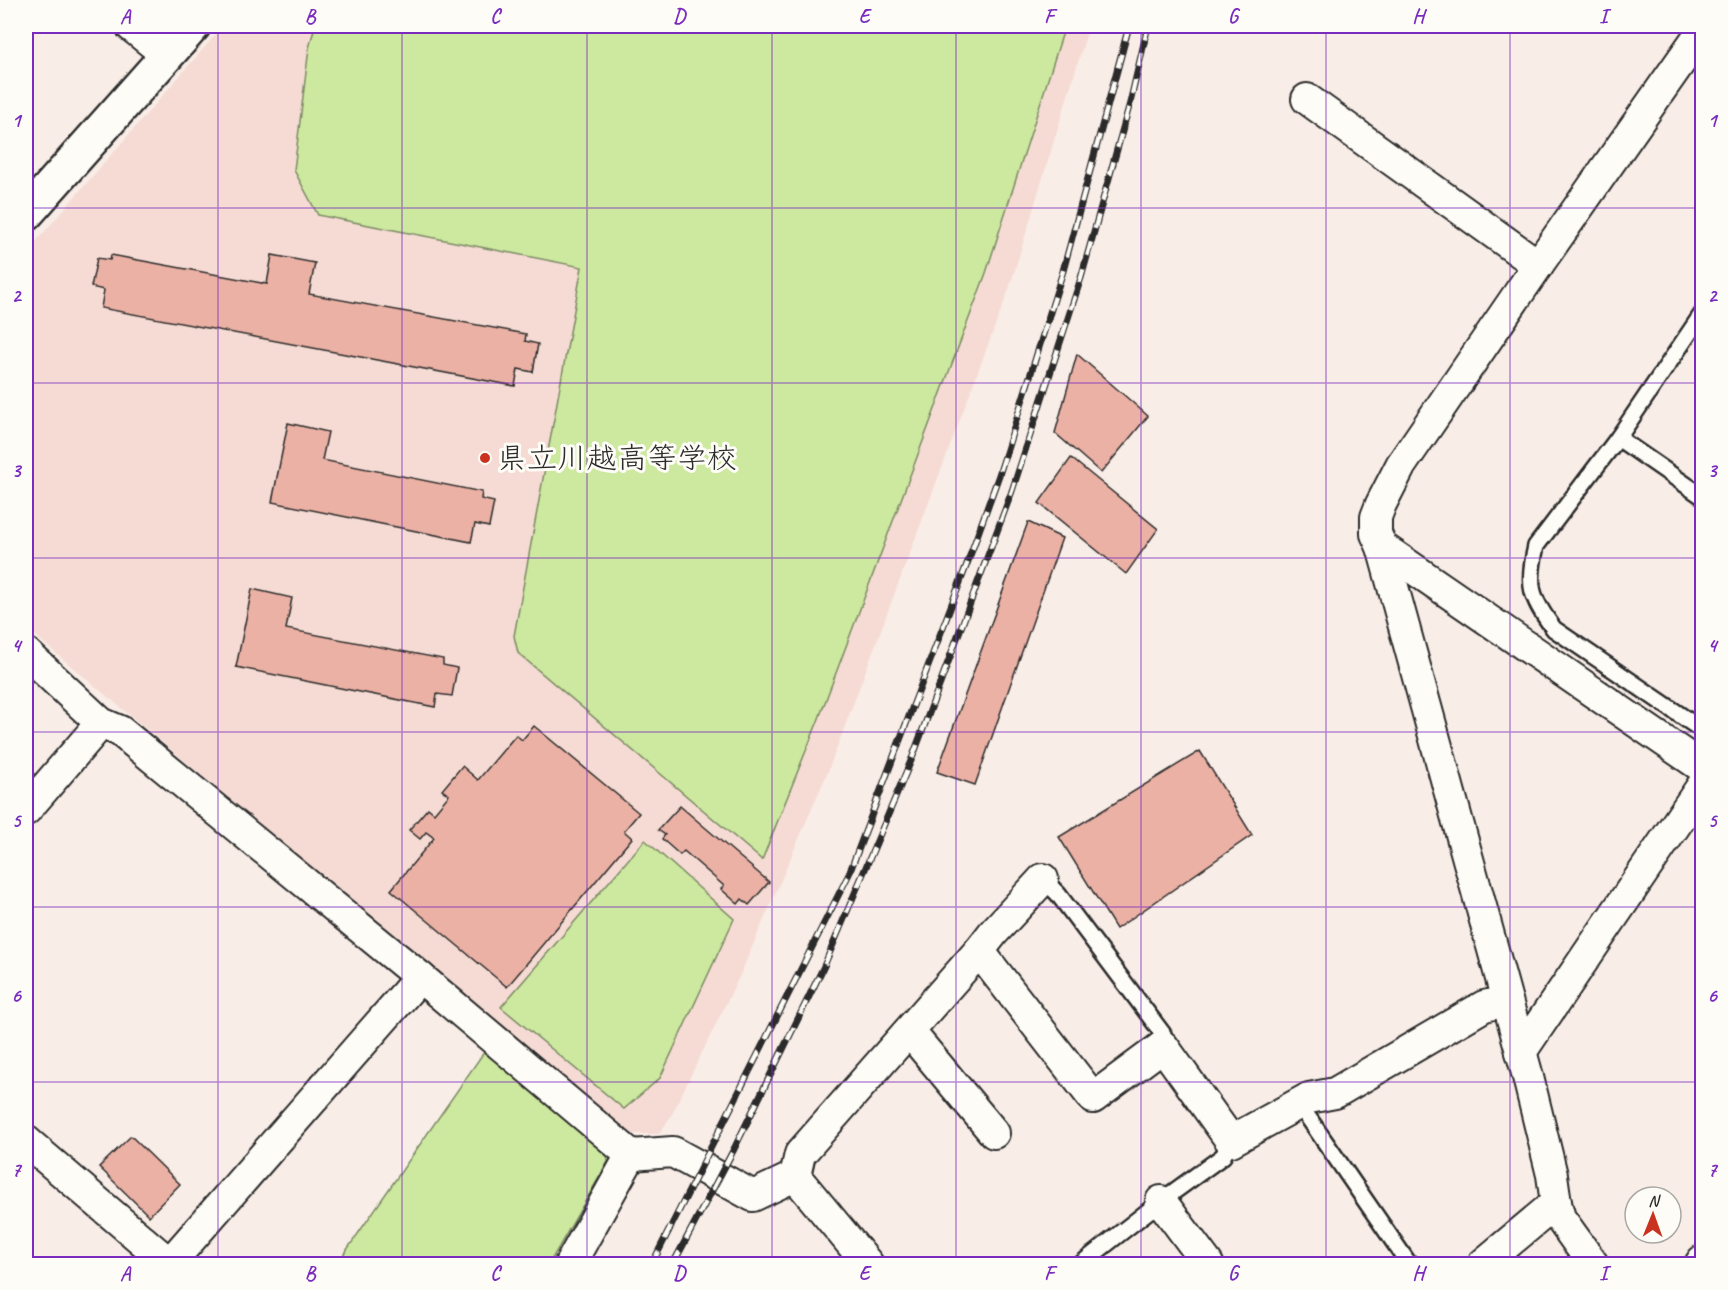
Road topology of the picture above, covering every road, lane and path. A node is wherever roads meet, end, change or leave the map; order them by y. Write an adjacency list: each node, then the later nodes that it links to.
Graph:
1 (132, 26): 4 (street)
2 (193, 26): 4 (street)
3 (1702, 31): 7 (street)
4 (167, 55): 6 (street)
5 (1307, 99): 7 (street)
6 (26, 214)
7 (1538, 265): 11 (street)
8 (1702, 314): 9 (lane)
9 (1618, 438): 10 (lane); 14 (lane)
10 (1702, 496)
11 (1382, 547): 15 (street); 21 (street)
12 (26, 653): 13 (street)
13 (101, 723): 17 (street); 20 (street)
14 (1702, 730)
15 (1702, 767)
16 (1702, 786): 24 (street)
17 (26, 810)
18 (1043, 879): 19 (street); 23 (lane)
19 (979, 951): 22 (street); 23 (street)
20 (420, 977): 29 (street); 33 (street)
21 (1507, 1001): 24 (street); 25 (street)
22 (909, 1031): 26 (street); 30 (street)
23 (1163, 1046): 28 (street)
24 (1521, 1052): 32 (street)
25 (1299, 1104): 28 (street); 38 (lane)
26 (994, 1133)
27 (26, 1140): 33 (street)
28 (1231, 1141): 31 (lane)
29 (631, 1155): 30 (street); 34 (street)
30 (795, 1176): 35 (street)
31 (1161, 1201): 36 (lane); 37 (street)
32 (1556, 1203): 39 (street); 40 (street)
33 (170, 1264)
34 (570, 1264)
35 (868, 1264)
36 (1081, 1264)
37 (1208, 1264)
38 (1409, 1264)
39 (1483, 1264)
40 (1593, 1264)

